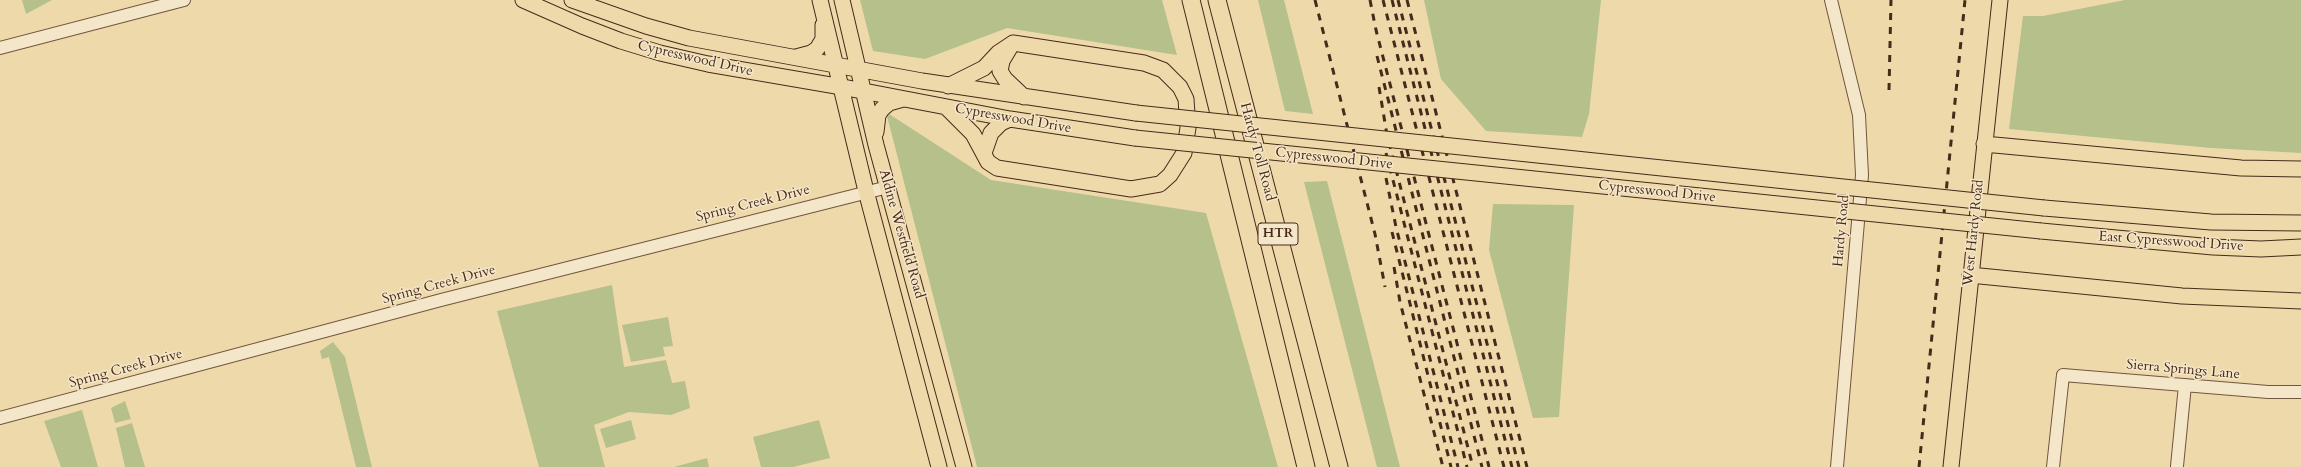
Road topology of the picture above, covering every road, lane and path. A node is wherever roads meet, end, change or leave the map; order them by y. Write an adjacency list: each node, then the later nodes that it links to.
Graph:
1 (184, 0): 13 (street)
2 (523, 0): 11 (main road, Cypresswood Drive)
3 (572, 0): 10 (main road, Cypresswood Drive)
4 (842, 0): 16 (main road, Aldine Westfield Road)
5 (1191, 0): 45 (highway, Hardy Toll Road / HTR)
6 (1217, 0): 49 (highway, Hardy Toll Road / HTR)
7 (1831, 0): 50 (street, Hardy Road)
8 (2000, 0): 24 (main road, West Hardy Road)
9 (821, 5): 14 (main road); 15 (main road, Aldine Westfield Road)
10 (631, 21): 11 (main road); 14 (main road, Cypresswood Drive)
11 (624, 42): 18 (main road, Cypresswood Drive)
12 (1013, 43): 17 (main road); 20 (main road); 26 (main road)
13 (0, 48)
14 (794, 58): 15 (main road, Cypresswood Drive)
15 (836, 66): 16 (main road, Cypresswood Drive); 18 (main road, Aldine Westfield Road)
16 (859, 69): 17 (main road, Cypresswood Drive); 19 (main road, Aldine Westfield Road)
17 (948, 86): 20 (main road, Cypresswood Drive)
18 (842, 87): 19 (main road, Cypresswood Drive); 29 (main road, Aldine Westfield Road)
19 (864, 91): 21 (main road, Cypresswood Drive); 25 (main road, Aldine Westfield Road)
20 (1024, 97): 30 (main road, Cypresswood Drive, bridge)
21 (904, 99): 22 (main road, Cypresswood Drive); 25 (main road)
22 (947, 108): 23 (main road, Cypresswood Drive); 26 (main road)
23 (1010, 120): 26 (main road); 34 (main road, Cypresswood Drive, bridge)
24 (1984, 144): 27 (main road); 38 (main road, West Hardy Road)
25 (876, 145): 28 (main road, Aldine Westfield Road)
26 (984, 153)
27 (2300, 168)
28 (888, 187): 29 (street, Spring Creek Drive); 40 (main road, Aldine Westfield Road)
29 (866, 191): 41 (main road, Aldine Westfield Road); 44 (street, Spring Creek Drive)
30 (2044, 208): 32 (main road, East Cypresswood Drive)
31 (2301, 216): 32 (main road)
32 (2212, 222): 33 (main road, East Cypresswood Drive)
33 (2301, 223)
34 (2041, 231): 36 (main road, East Cypresswood Drive)
35 (2301, 247): 36 (main road, East Cypresswood Drive)
36 (2261, 249): 37 (main road)
37 (2301, 253)
38 (1970, 275): 39 (main road); 51 (main road, West Hardy Road)
39 (2296, 300)
40 (929, 334): 41 (main road); 48 (main road, Aldine Westfield Road)
41 (906, 338): 47 (main road, Aldine Westfield Road)
42 (2185, 385): 43 (street, Sierra Springs Lane); 46 (street); 52 (street, Sierra Springs Lane)
43 (2301, 392)
44 (0, 418)
45 (1305, 464)
46 (2177, 466)
47 (939, 467)
48 (964, 467)
49 (1338, 467)
50 (1837, 467)
51 (1950, 467)
52 (2054, 467)

